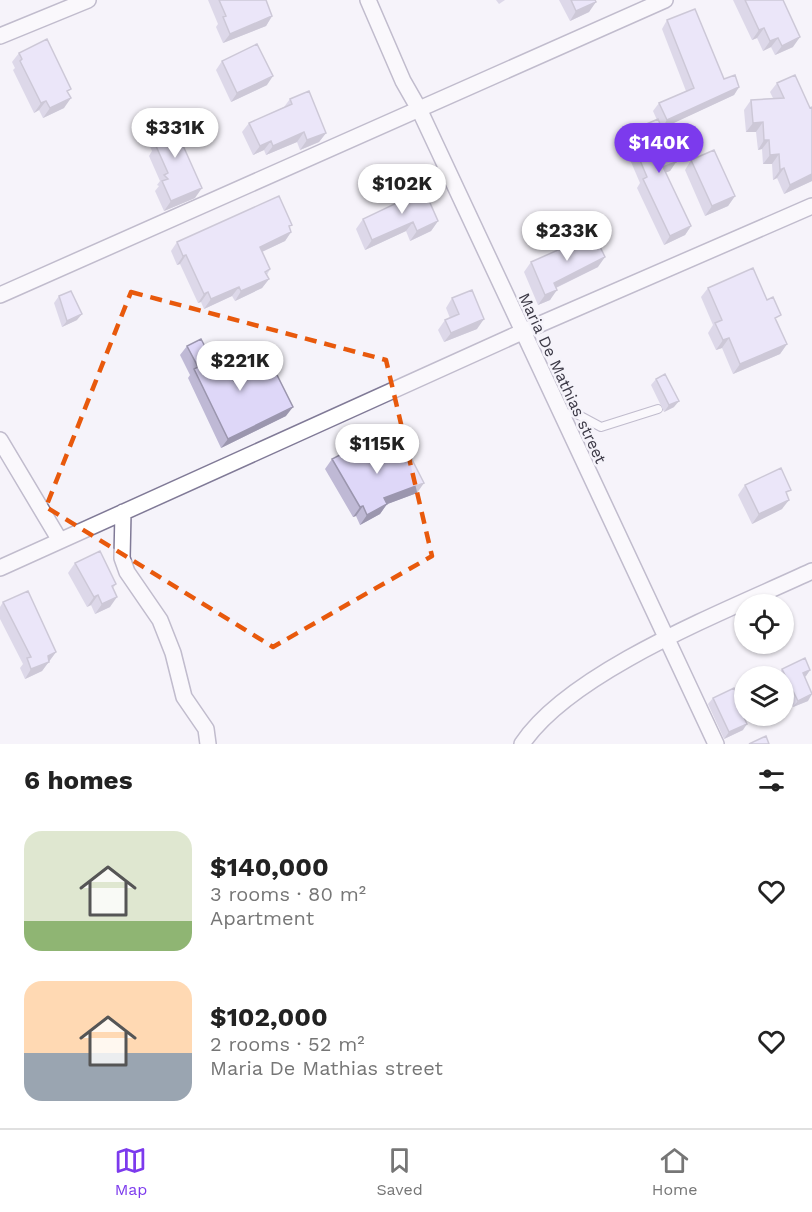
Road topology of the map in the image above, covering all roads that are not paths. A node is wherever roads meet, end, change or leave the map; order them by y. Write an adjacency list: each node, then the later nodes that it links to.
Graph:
1 (88, 0): 4 (street)
2 (368, 0): 5 (street, Maria De Mathias street)
3 (665, 0): 5 (street)
4 (0, 36)
5 (419, 109): 7 (street); 8 (street, Maria De Mathias street)
6 (812, 206): 8 (street)
7 (0, 295)
8 (522, 332): 10 (street, Maria De Mathias street); 12 (street)
9 (658, 409): 10 (lane)
10 (561, 417): 16 (street, Maria De Mathias street)
11 (0, 440): 13 (street)
12 (123, 512): 13 (street); 17 (street)
13 (60, 539): 14 (street)
14 (0, 568)
15 (812, 571): 16 (street)
16 (668, 639): 18 (street); 19 (street, Maria De Mathias street)
17 (208, 744)
18 (522, 744)
19 (716, 744)

